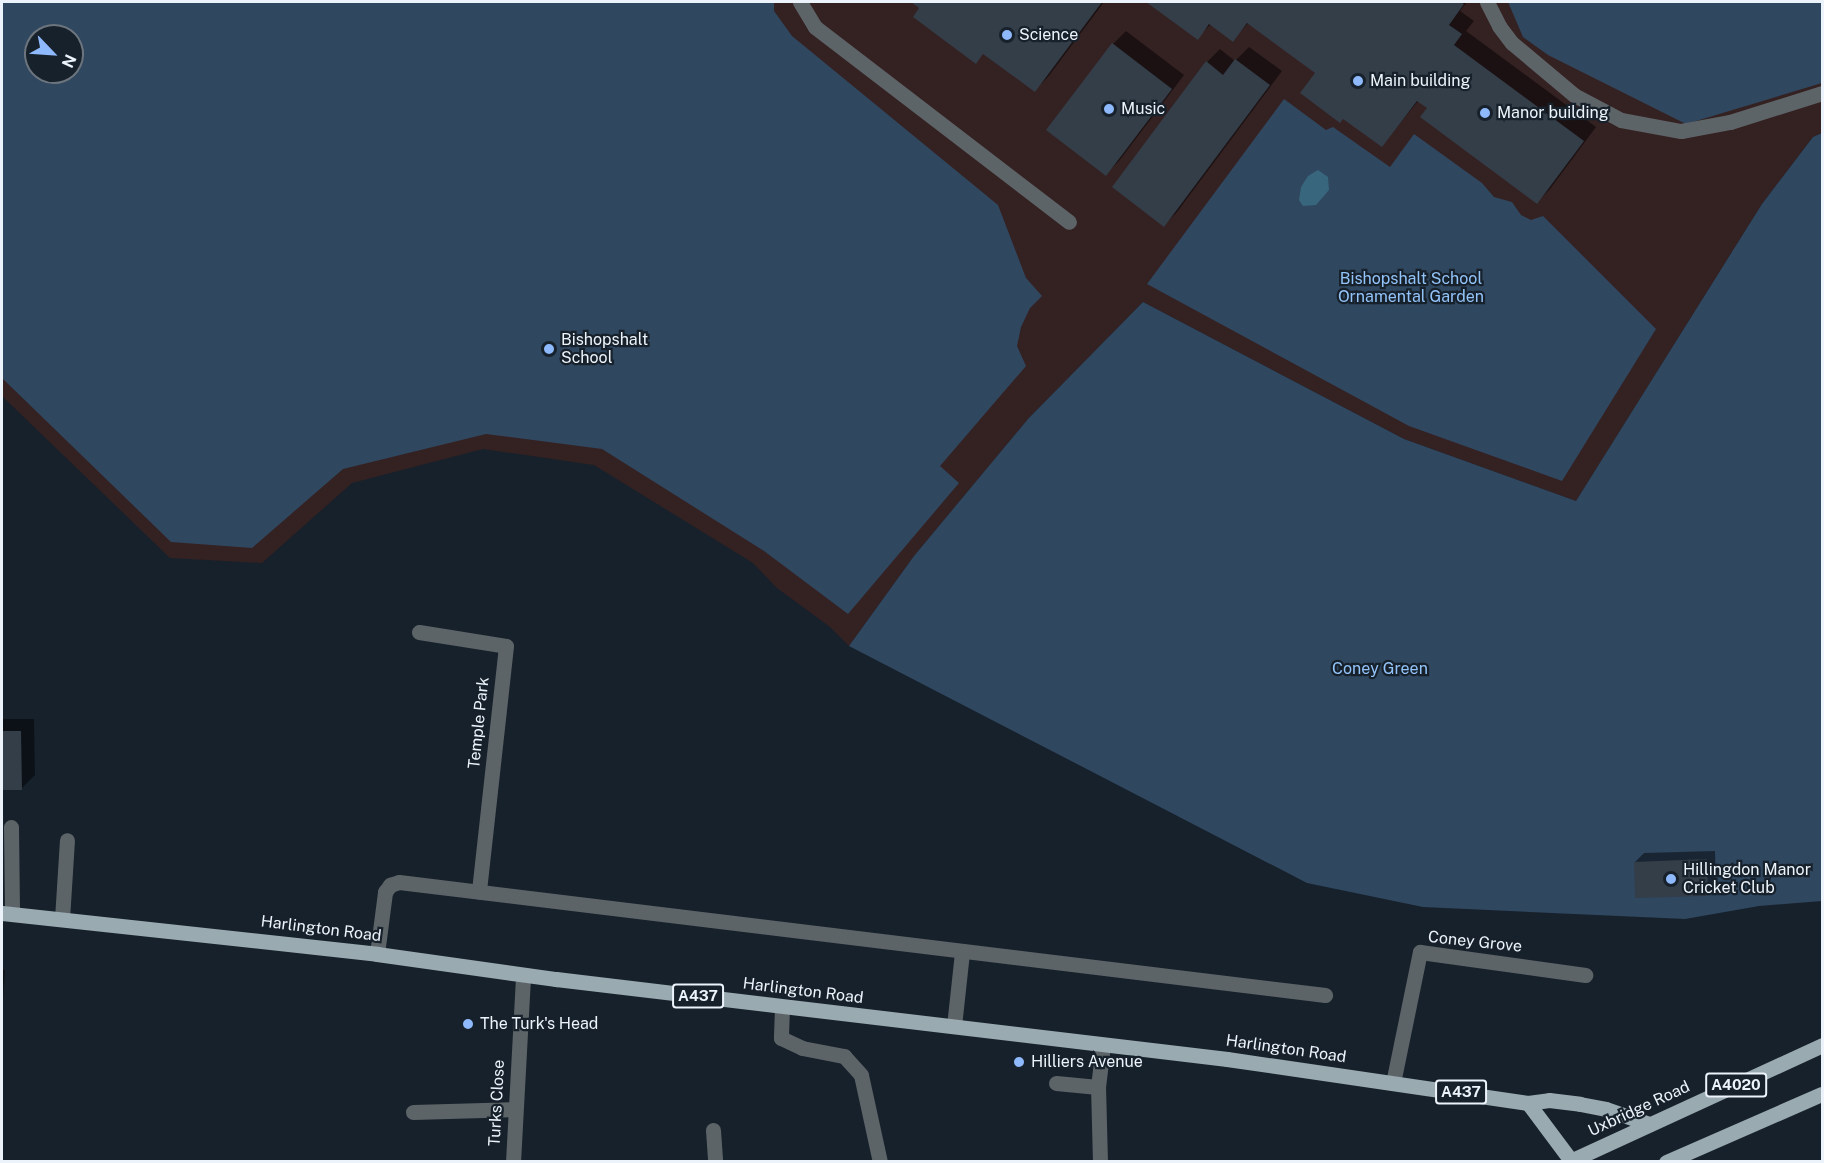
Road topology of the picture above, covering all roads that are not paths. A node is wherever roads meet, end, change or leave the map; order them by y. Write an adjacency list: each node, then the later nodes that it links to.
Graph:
1 (800, 2): 4 (street)
2 (1487, 2): 3 (street)
3 (1822, 93)
4 (1069, 222)
5 (418, 632): 8 (street, Temple Park)
6 (11, 826): 9 (street)
7 (67, 840): 10 (street)
8 (479, 892): 11 (street); 12 (street)
9 (7, 913): 10 (main road, Harlington Road / A437)
10 (62, 919): 12 (main road, Harlington Road / A437)
11 (962, 952): 15 (street); 17 (street)
12 (377, 954): 13 (main road, Harlington Road / A437)
13 (523, 975): 16 (main road, Harlington Road / A437); 25 (street, Turks Close)
14 (1585, 975): 21 (street, Coney Grove)
15 (1325, 995)
16 (782, 1007): 17 (main road, Harlington Road / A437); 31 (street)
17 (954, 1026): 18 (main road, Harlington Road / A437)
18 (1103, 1045): 21 (main road, Harlington Road / A437); 22 (street)
19 (1822, 1045): 27 (main road, Uxbridge Road / A4020)
20 (1056, 1083): 22 (street)
21 (1394, 1083): 24 (main road, Harlington Road / A437)
22 (1098, 1087): 32 (street)
23 (1822, 1094): 34 (main road, A4020)
24 (1528, 1103): 27 (main road, Harlington Road / A437); 33 (main road)
25 (514, 1109): 26 (street); 29 (street, Turks Close)
26 (413, 1112)
27 (1649, 1124): 33 (main road, Uxbridge Road / A4020)
28 (713, 1130): 30 (street)
29 (513, 1161)
30 (716, 1161)
31 (880, 1161)
32 (1100, 1161)
33 (1570, 1161)
34 (1666, 1161)

